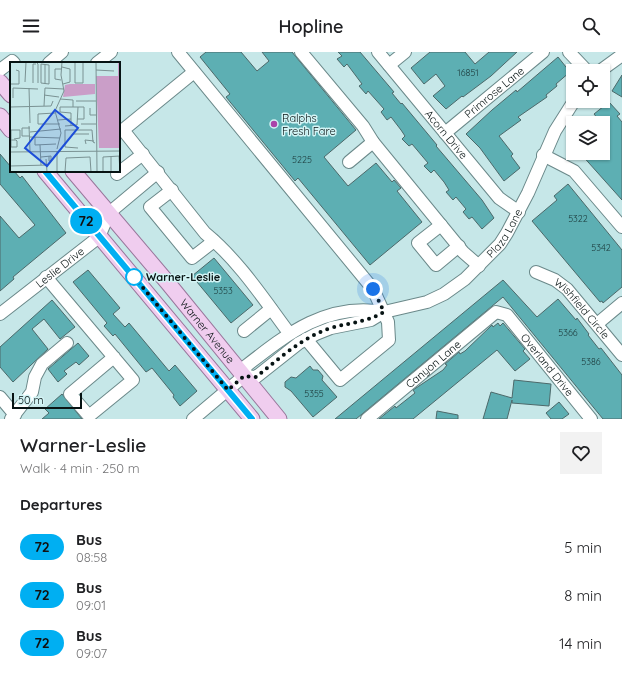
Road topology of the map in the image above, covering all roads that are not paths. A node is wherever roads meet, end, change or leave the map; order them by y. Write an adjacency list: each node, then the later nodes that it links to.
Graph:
1 (62, 52): 11 (street)
2 (111, 52): 12 (street)
3 (178, 52): 17 (street)
4 (301, 52): 24 (street)
5 (378, 52): 15 (street, Acorn Drive)
6 (405, 52): 15 (street)
7 (543, 52): 23 (street, Primrose Lane)
8 (569, 52): 13 (street)
9 (622, 54): 14 (street)
10 (10, 62): 16 (street)
11 (50, 62)
12 (98, 62)
13 (580, 64)
14 (609, 64)
15 (389, 65): 23 (street, Acorn Drive)
16 (0, 70)
17 (194, 72): 25 (street); 47 (street)
18 (0, 82): 19 (main road)
19 (10, 95)
20 (568, 108): 26 (street, Plaza Lane)
21 (0, 116): 22 (main road)
22 (10, 129)
23 (445, 133): 35 (street, Acorn Drive)
24 (373, 142): 27 (street); 37 (street)
25 (143, 154): 30 (street); 32 (street)
26 (543, 155): 35 (street, Plaza Lane); 38 (street)
27 (349, 162)
28 (46, 172): 39 (main road, Warner Avenue)
29 (74, 172): 36 (main road, Warner Avenue)
30 (120, 172)
31 (120, 172): 33 (street)
32 (158, 172): 34 (street); 36 (street)
33 (117, 174)
34 (172, 190): 40 (street); 40 (street)
35 (519, 212): 42 (street, Plaza Lane)
36 (108, 213): 39 (street); 57 (main road, Warner Avenue)
37 (441, 225): 41 (street); 41 (street)
38 (622, 228)
39 (99, 237): 44 (street, Leslie Drive); 58 (main road, Warner Avenue)
40 (214, 241): 46 (street)
41 (459, 246): 42 (street)
42 (479, 266): 47 (street, Plaza Lane)
43 (536, 272): 50 (street, Wishfield Circle)
44 (46, 277): 49 (street, Leslie Drive); 56 (street)
45 (622, 303): 50 (street)
46 (271, 309): 51 (street); 52 (street)
47 (384, 312): 52 (street, Plaza Lane); 53 (street, Plaza Lane); 53 (street)
48 (502, 312): 64 (street, Canyon Lane); 65 (street, Overland Drive)
49 (0, 314)
50 (597, 324): 55 (street, Wishfield Circle)
51 (244, 331)
52 (289, 333): 57 (street, Plaza Lane)
53 (306, 339): 57 (street, Plaza Lane)
54 (67, 343): 60 (street)
55 (622, 355)
56 (114, 357): 56 (street)
57 (244, 376): 58 (street, Plaza Lane); 63 (main road, Warner Avenue)
58 (228, 390): 61 (street, Plaza Lane); 62 (main road, Warner Avenue)
59 (0, 397): 60 (street)
60 (13, 417)
61 (194, 419)
62 (252, 419)
63 (278, 419)
64 (367, 419)
65 (591, 419)

